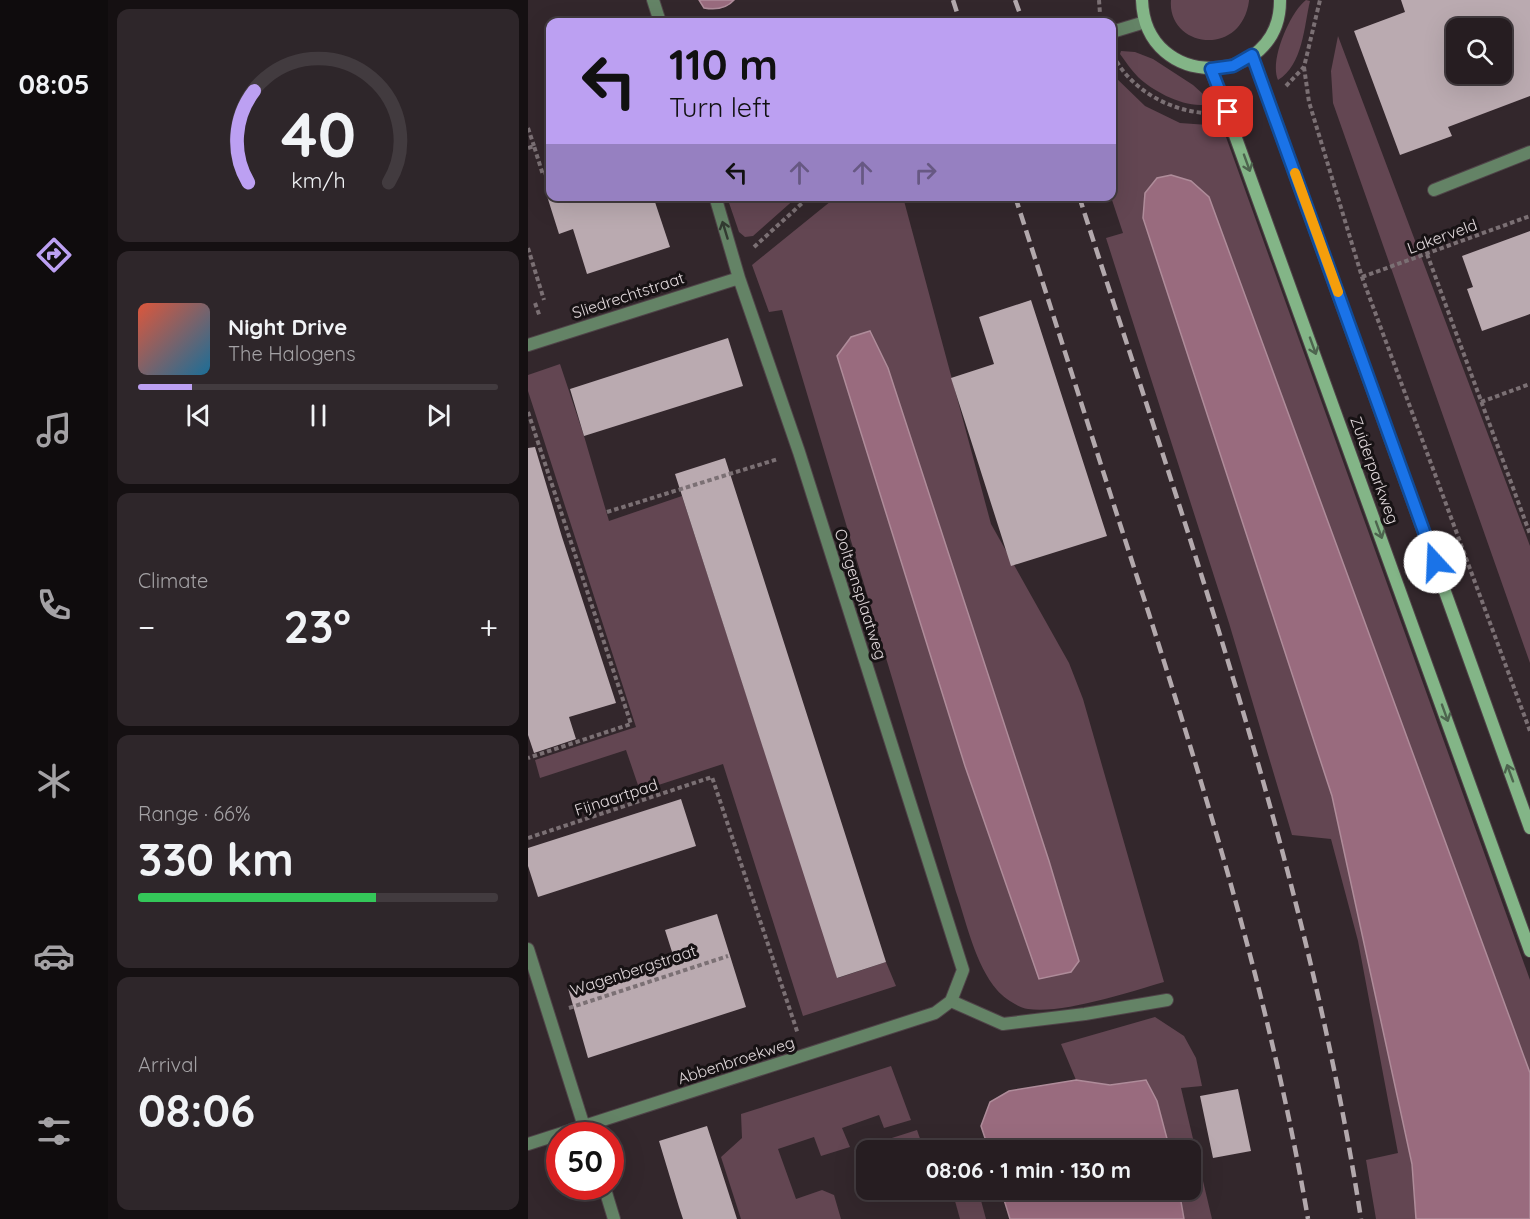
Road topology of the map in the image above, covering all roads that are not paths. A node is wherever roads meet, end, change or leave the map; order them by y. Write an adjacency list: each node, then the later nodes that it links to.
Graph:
1 (653, 0): 4 (street)
2 (1142, 0): 5 (main road)
3 (1280, 0): 7 (main road)
4 (659, 18)
5 (1145, 22): 6 (street); 8 (main road)
6 (1116, 31)
7 (1252, 55): 8 (main road); 14 (main road, Zuiderparkweg, one-way to 7)
8 (1211, 69): 16 (main road, Zuiderparkweg, one-way to 16)
9 (1530, 152): 10 (street)
10 (1434, 190)
11 (716, 201): 12 (street, Ooltgensplaatweg, one-way to 11)
12 (739, 278): 13 (street, Sliedrechtstraat); 18 (street, Ooltgensplaatweg)
13 (528, 345)
14 (1530, 828)
15 (528, 949): 19 (street)
16 (1530, 951)
17 (1167, 1000): 18 (street)
18 (951, 1001): 20 (street, Abbenbroekweg)
19 (583, 1122)
20 (612, 1122)
21 (546, 1140): 22 (street, Abbenbroekweg)
22 (528, 1144)
23 (608, 1200): 24 (street)
24 (614, 1219)

